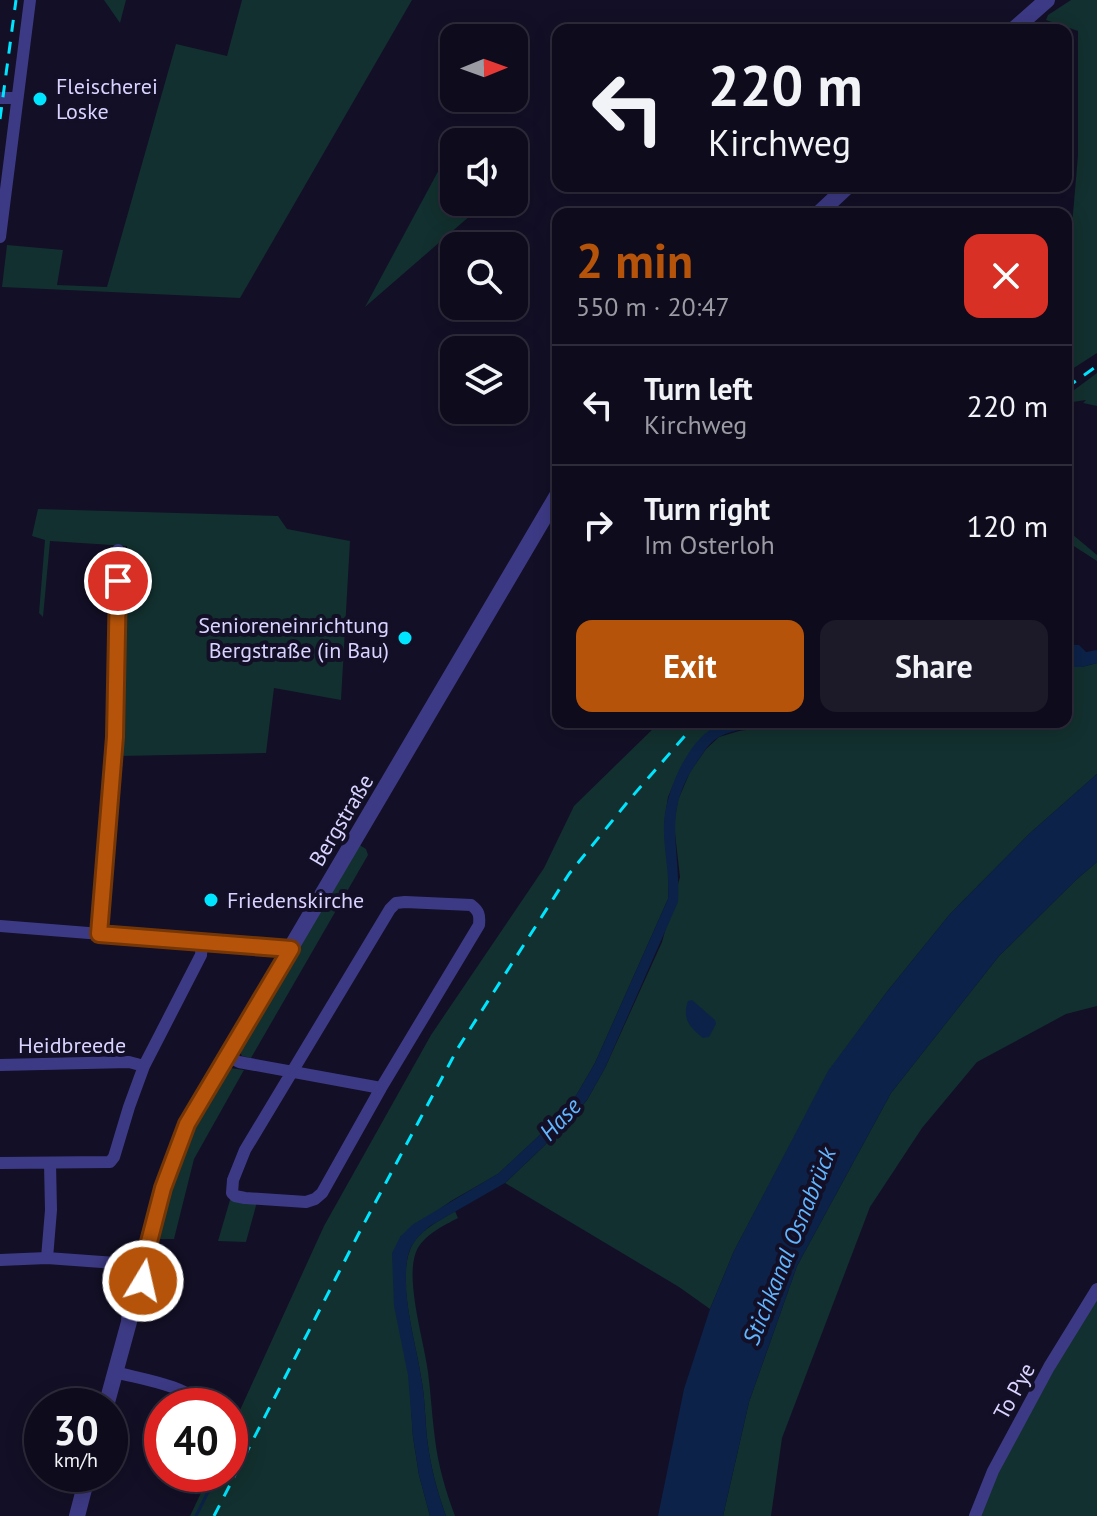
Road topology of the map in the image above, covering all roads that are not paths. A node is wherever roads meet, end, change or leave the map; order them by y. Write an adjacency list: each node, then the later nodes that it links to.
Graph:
1 (30, 0): 5 (street)
2 (1047, 0): 3 (street)
3 (1020, 24)
4 (0, 98): 5 (street)
5 (17, 98): 8 (street)
6 (842, 192): 7 (street)
7 (824, 208)
8 (0, 237)
9 (552, 504): 14 (street, Bergstraße)
10 (118, 550): 12 (street)
11 (0, 926): 12 (street)
12 (99, 934): 13 (street)
13 (202, 941): 14 (street); 17 (street, Heidbreede)
14 (291, 949): 15 (street, Bergstraße)
15 (227, 1056): 18 (street); 24 (street, Bergstraße)
16 (0, 1065): 17 (street, Heidbreede)
17 (144, 1066): 21 (street, Heidbreede)
18 (293, 1071): 19 (street); 19 (street); 19 (street)
19 (381, 1088)
20 (0, 1163): 21 (street, Heidbreede)
21 (50, 1163): 22 (street)
22 (47, 1258): 23 (street); 24 (street)
23 (0, 1260)
24 (143, 1265): 26 (street, Bergstraße)
25 (1097, 1289): 31 (street, To Pye)
26 (115, 1372): 27 (street, Bergstraße); 28 (street)
27 (111, 1388)
28 (172, 1388)
29 (83, 1492): 30 (street)
30 (77, 1516)
31 (975, 1516)

